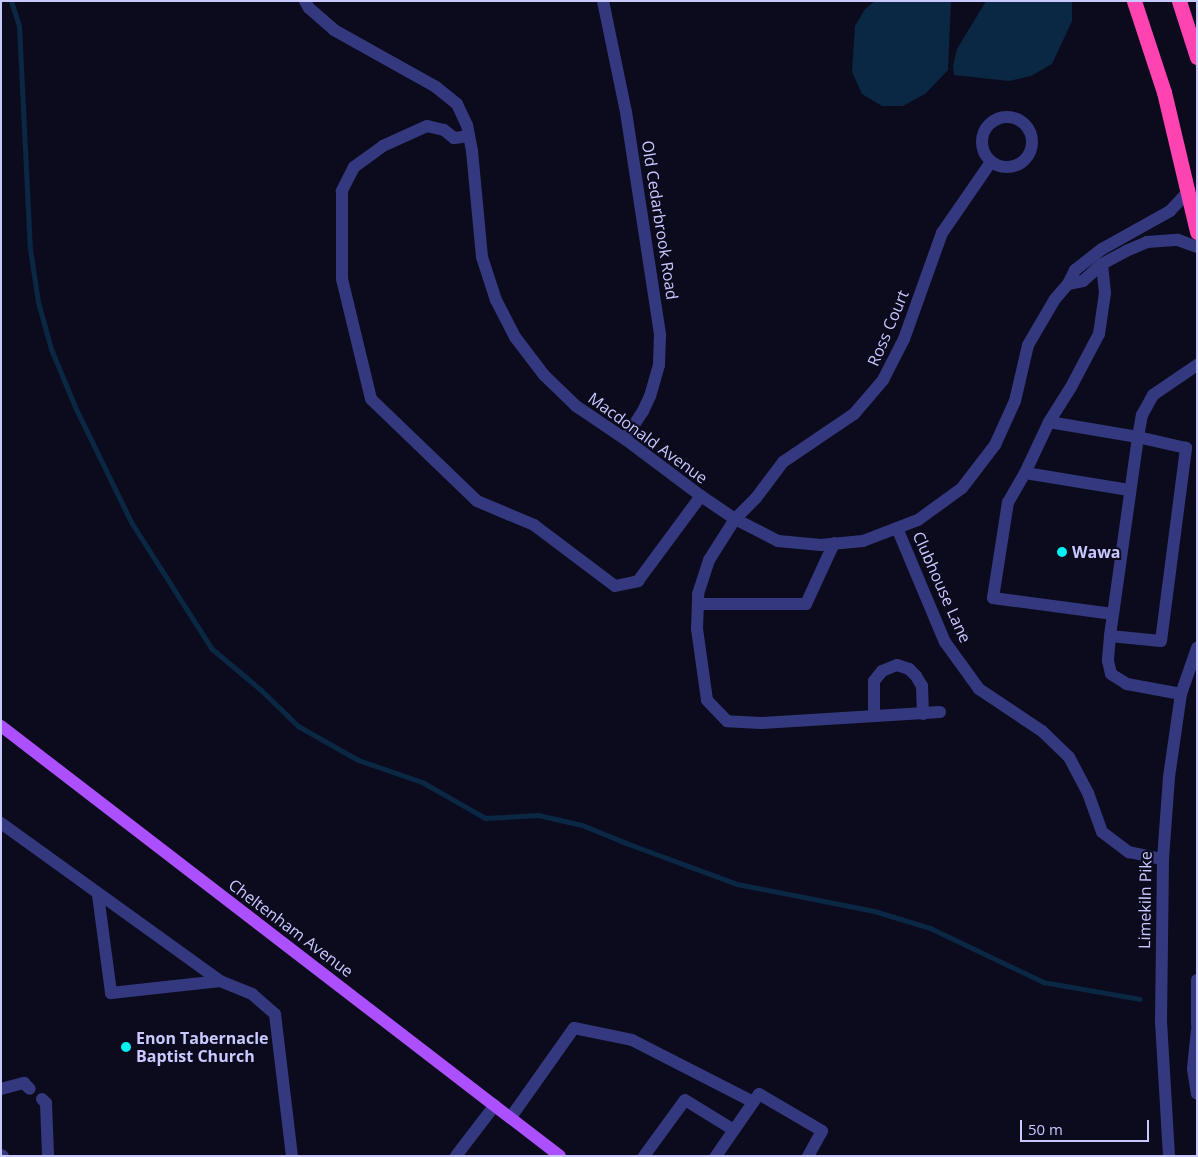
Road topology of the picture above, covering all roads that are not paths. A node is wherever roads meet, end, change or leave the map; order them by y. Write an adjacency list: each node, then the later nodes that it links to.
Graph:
1 (305, 1): 6 (street, Macdonald Avenue)
2 (603, 1): 16 (street, Old Cedarbrook Road)
3 (1134, 1): 8 (highway)
4 (1179, 1): 5 (highway)
5 (1197, 57)
6 (469, 136): 16 (street, Macdonald Avenue); 19 (street)
7 (991, 162): 7 (street); 20 (street, Ross Court)
8 (1188, 192): 9 (highway); 12 (street, Macdonald Avenue)
9 (1197, 232)
10 (1197, 247): 11 (street, Macdonald Avenue)
11 (1102, 264): 12 (street, Macdonald Avenue); 14 (street)
12 (1068, 284): 21 (street, Macdonald Avenue)
13 (1197, 365): 15 (street)
14 (1049, 422): 15 (street); 17 (street)
15 (1138, 437): 18 (street); 25 (street)
16 (625, 439): 19 (street, Macdonald Avenue)
17 (1025, 473): 18 (street); 24 (street)
18 (1130, 490): 24 (street)
19 (701, 496): 20 (street, Macdonald Avenue)
20 (735, 519): 22 (street, Macdonald Avenue); 23 (street, Ross Court)
21 (897, 528): 22 (street, Macdonald Avenue); 33 (street, Clubhouse Lane)
22 (834, 543): 23 (street)
23 (698, 604): 30 (street, Ross Court)
24 (1113, 614): 25 (street)
25 (1110, 636): 27 (street)
26 (1197, 648): 27 (street, Limekiln Pike)
27 (1181, 694): 33 (street, Limekiln Pike)
28 (940, 712): 29 (street, Ross Court)
29 (924, 714): 30 (street, Ross Court); 30 (street)
30 (874, 716)
31 (1, 726): 45 (main road, Cheltenham Avenue)
32 (1, 823): 34 (street)
33 (1163, 859): 55 (street, Limekiln Pike)
34 (98, 895): 37 (street); 37 (street)
35 (1197, 973): 36 (street)
36 (1196, 980): 38 (street)
37 (220, 981): 49 (street)
38 (1197, 1025)
39 (1197, 1030): 42 (street)
40 (1, 1089): 41 (street)
41 (30, 1089)
42 (1197, 1094)
43 (42, 1099): 48 (street)
44 (753, 1102): 46 (street); 47 (street); 54 (street)
45 (495, 1105): 46 (main road, Cheltenham Avenue); 50 (street)
46 (511, 1117): 51 (main road, Cheltenham Avenue)
47 (734, 1130): 52 (street); 53 (street)
48 (48, 1156)
49 (292, 1156)
50 (456, 1156)
51 (560, 1156)
52 (644, 1156)
53 (716, 1156)
54 (808, 1156)
55 (1169, 1156)

